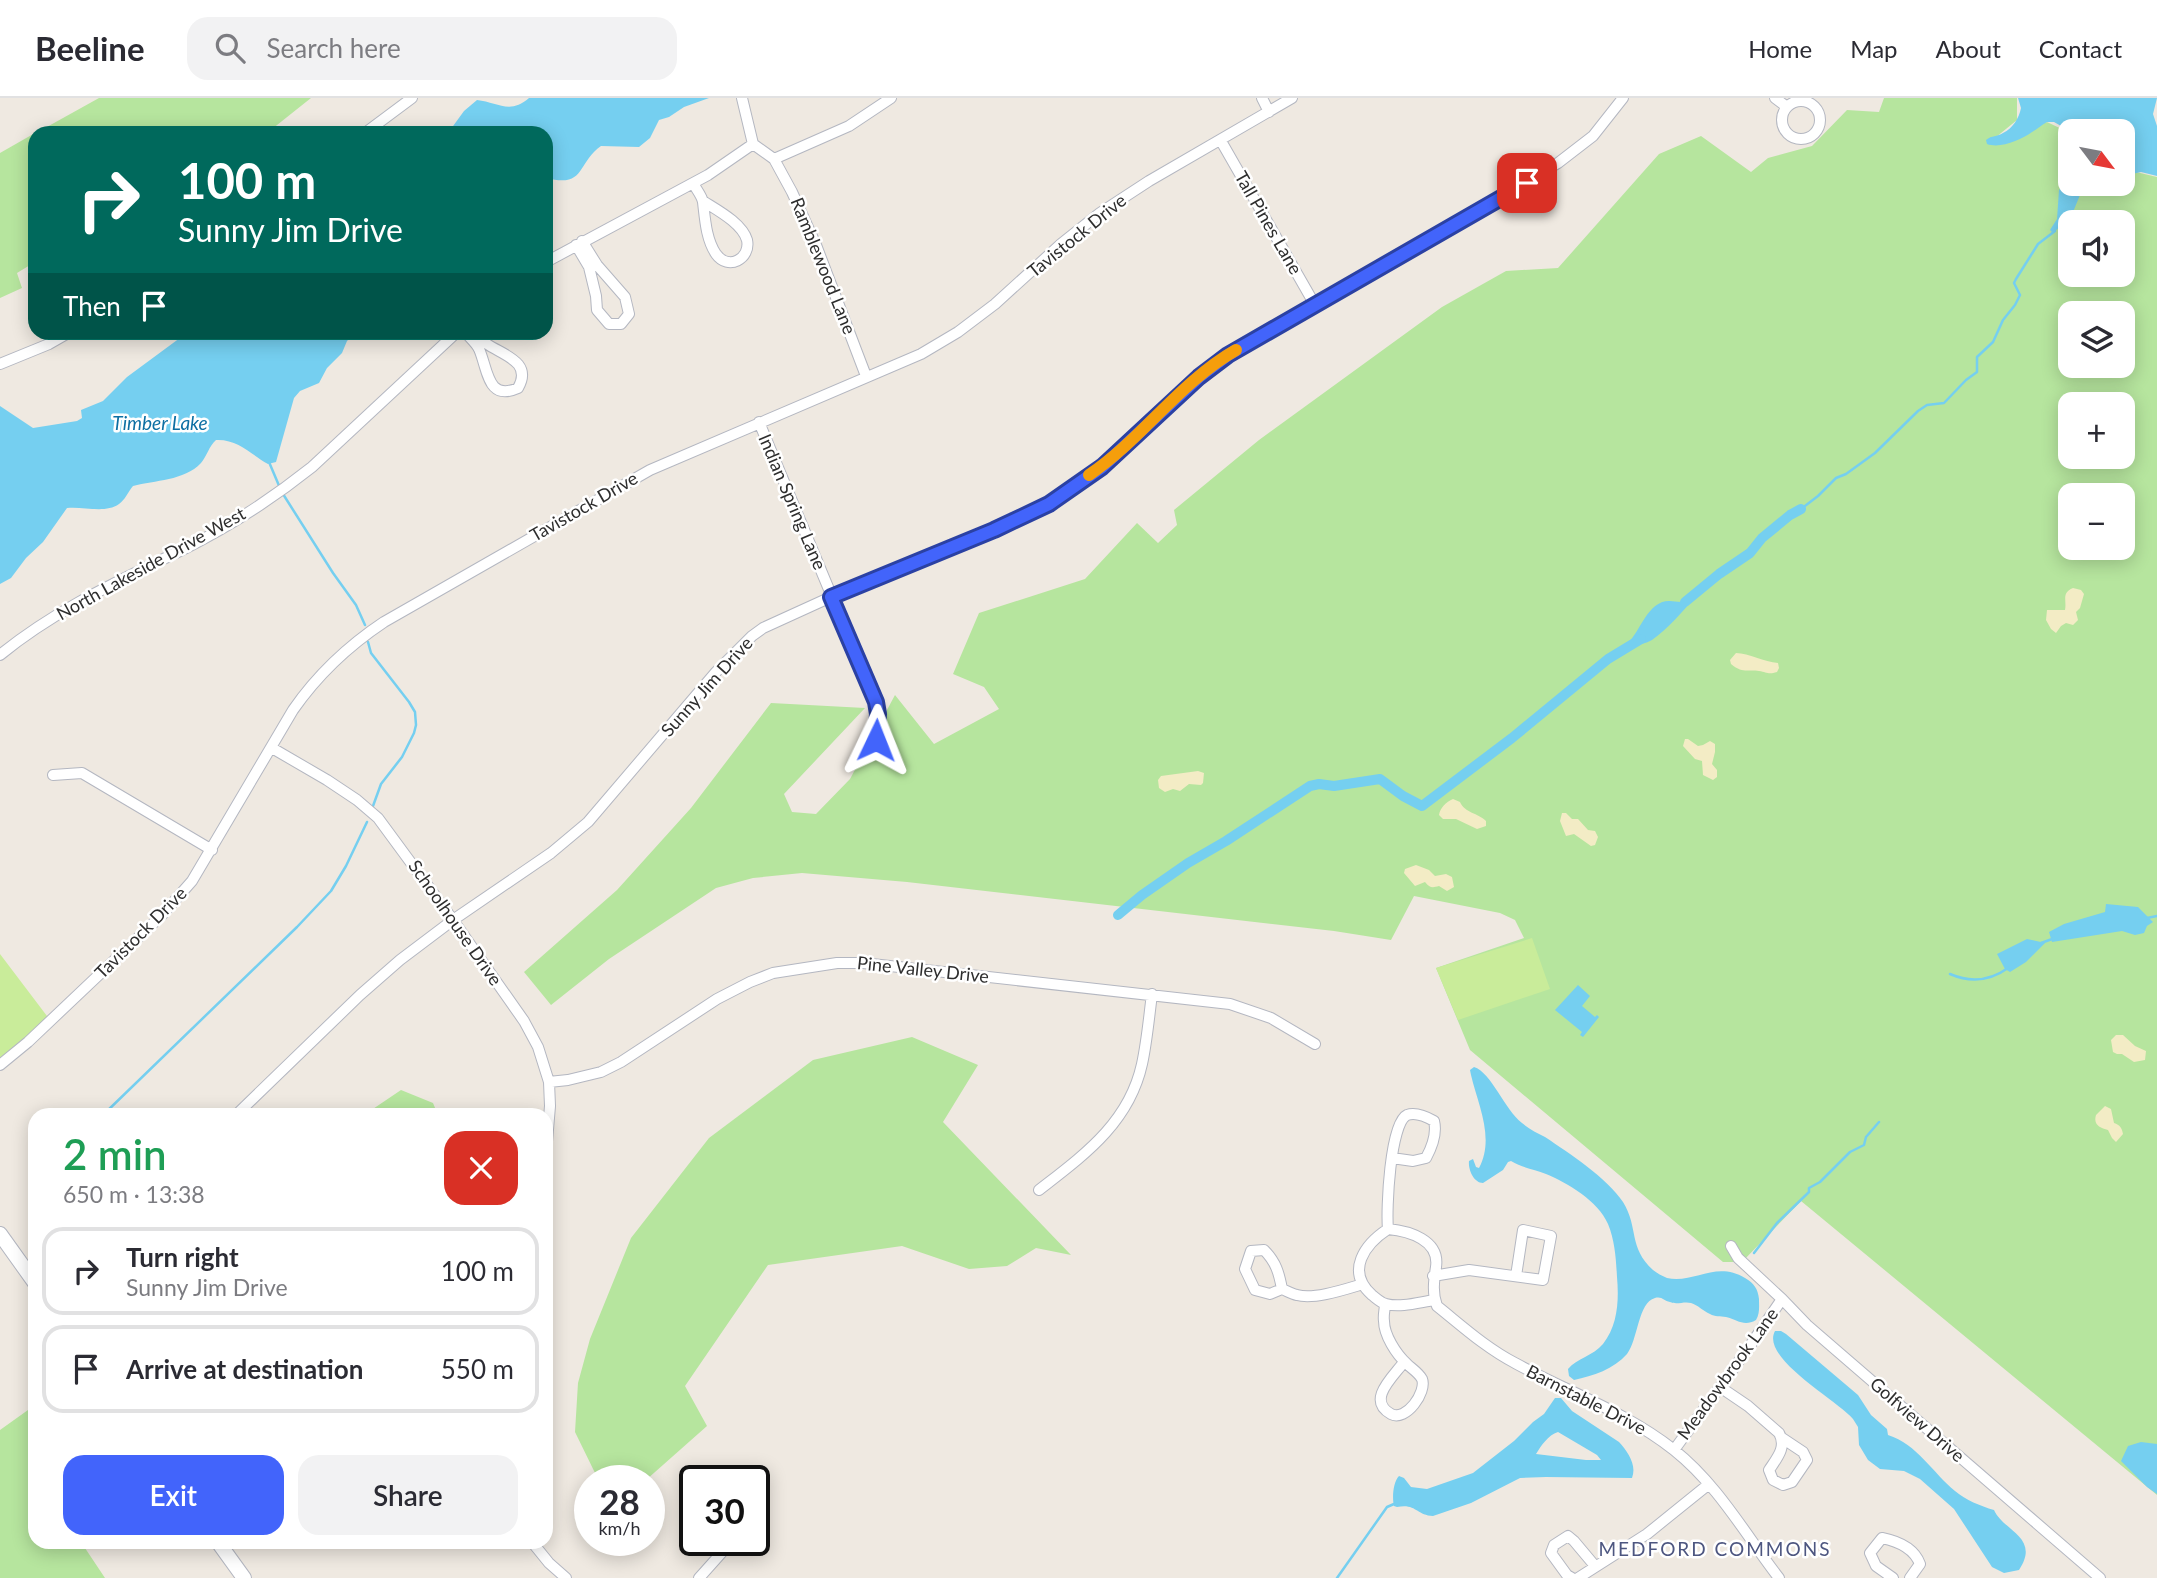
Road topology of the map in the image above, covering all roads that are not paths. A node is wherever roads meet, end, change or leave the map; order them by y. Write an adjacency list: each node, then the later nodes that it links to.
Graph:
1 (412, 98): 10 (street)
2 (742, 98): 12 (street)
3 (891, 98): 13 (street)
4 (1262, 98): 9 (street)
5 (1292, 98): 9 (street, Tavistock Drive)
6 (1623, 98): 18 (street, Sunny Jim Drive)
7 (1775, 98): 8 (street)
8 (1787, 107)
9 (1269, 112): 11 (street, Tavistock Drive)
10 (374, 126)
11 (1221, 141): 18 (street, Tall Pines Lane); 24 (street, Tavistock Drive)
12 (752, 144): 13 (street); 14 (street)
13 (774, 159): 24 (street, Ramblewood Lane)
14 (693, 183): 15 (street); 16 (street)
15 (703, 201): 15 (street)
16 (579, 243): 16 (street); 17 (street)
17 (553, 258)
18 (1315, 304): 26 (street, Sunny Jim Drive)
19 (57, 340): 23 (street)
20 (448, 340): 27 (street, North Lakeside Drive West)
21 (471, 340): 22 (street)
22 (481, 340)
23 (0, 365)
24 (866, 376): 25 (street, Tavistock Drive)
25 (759, 422): 26 (street, Indian Spring Lane); 29 (street, Tavistock Drive)
26 (831, 597): 28 (street, Indian Spring Lane); 32 (street, Sunny Jim Drive)
27 (0, 655)
28 (876, 740)
29 (272, 748): 31 (street, Tavistock Drive); 32 (street, Schoolhouse Drive)
30 (53, 775): 31 (street)
31 (212, 850): 35 (street, Tavistock Drive)
32 (453, 920): 36 (street, Schoolhouse Drive); 37 (street, Sunny Jim Drive)
33 (1152, 994): 34 (street, Pine Valley Drive); 36 (street, Pine Valley Drive); 40 (street)
34 (1315, 1044)
35 (0, 1065)
36 (549, 1082): 38 (street, Schoolhouse Drive)
37 (243, 1108)
38 (550, 1108)
39 (1392, 1158): 39 (street); 41 (street)
40 (1039, 1190)
41 (1388, 1228): 45 (street); 47 (street)
42 (0, 1234): 44 (street)
43 (1731, 1246): 49 (street, Golfview Drive)
44 (28, 1273)
45 (1433, 1276): 46 (street); 50 (street)
46 (1516, 1276): 46 (street)
47 (1363, 1284): 48 (street); 51 (street)
48 (1282, 1289)
49 (1782, 1298): 53 (street, Meadowbrook Lane); 69 (street, Golfview Drive)
50 (1435, 1300): 51 (street); 55 (street, Barnstable Drive)
51 (1385, 1304): 52 (street)
52 (1404, 1362): 52 (street)
53 (1720, 1387): 54 (street); 55 (street, Meadowbrook Lane)
54 (1782, 1438)
55 (1674, 1450): 56 (street, Barnstable Drive)
56 (1709, 1484): 60 (street); 66 (street, Barnstable Drive)
57 (223, 1549): 61 (street)
58 (538, 1549): 62 (street)
59 (719, 1556): 63 (street)
60 (1595, 1566): 64 (street); 65 (street)
61 (244, 1578)
62 (566, 1578)
63 (699, 1578)
64 (1572, 1578)
65 (1578, 1578)
66 (1779, 1578)
67 (1893, 1578): 68 (street)
68 (1910, 1578)
69 (2100, 1578)

